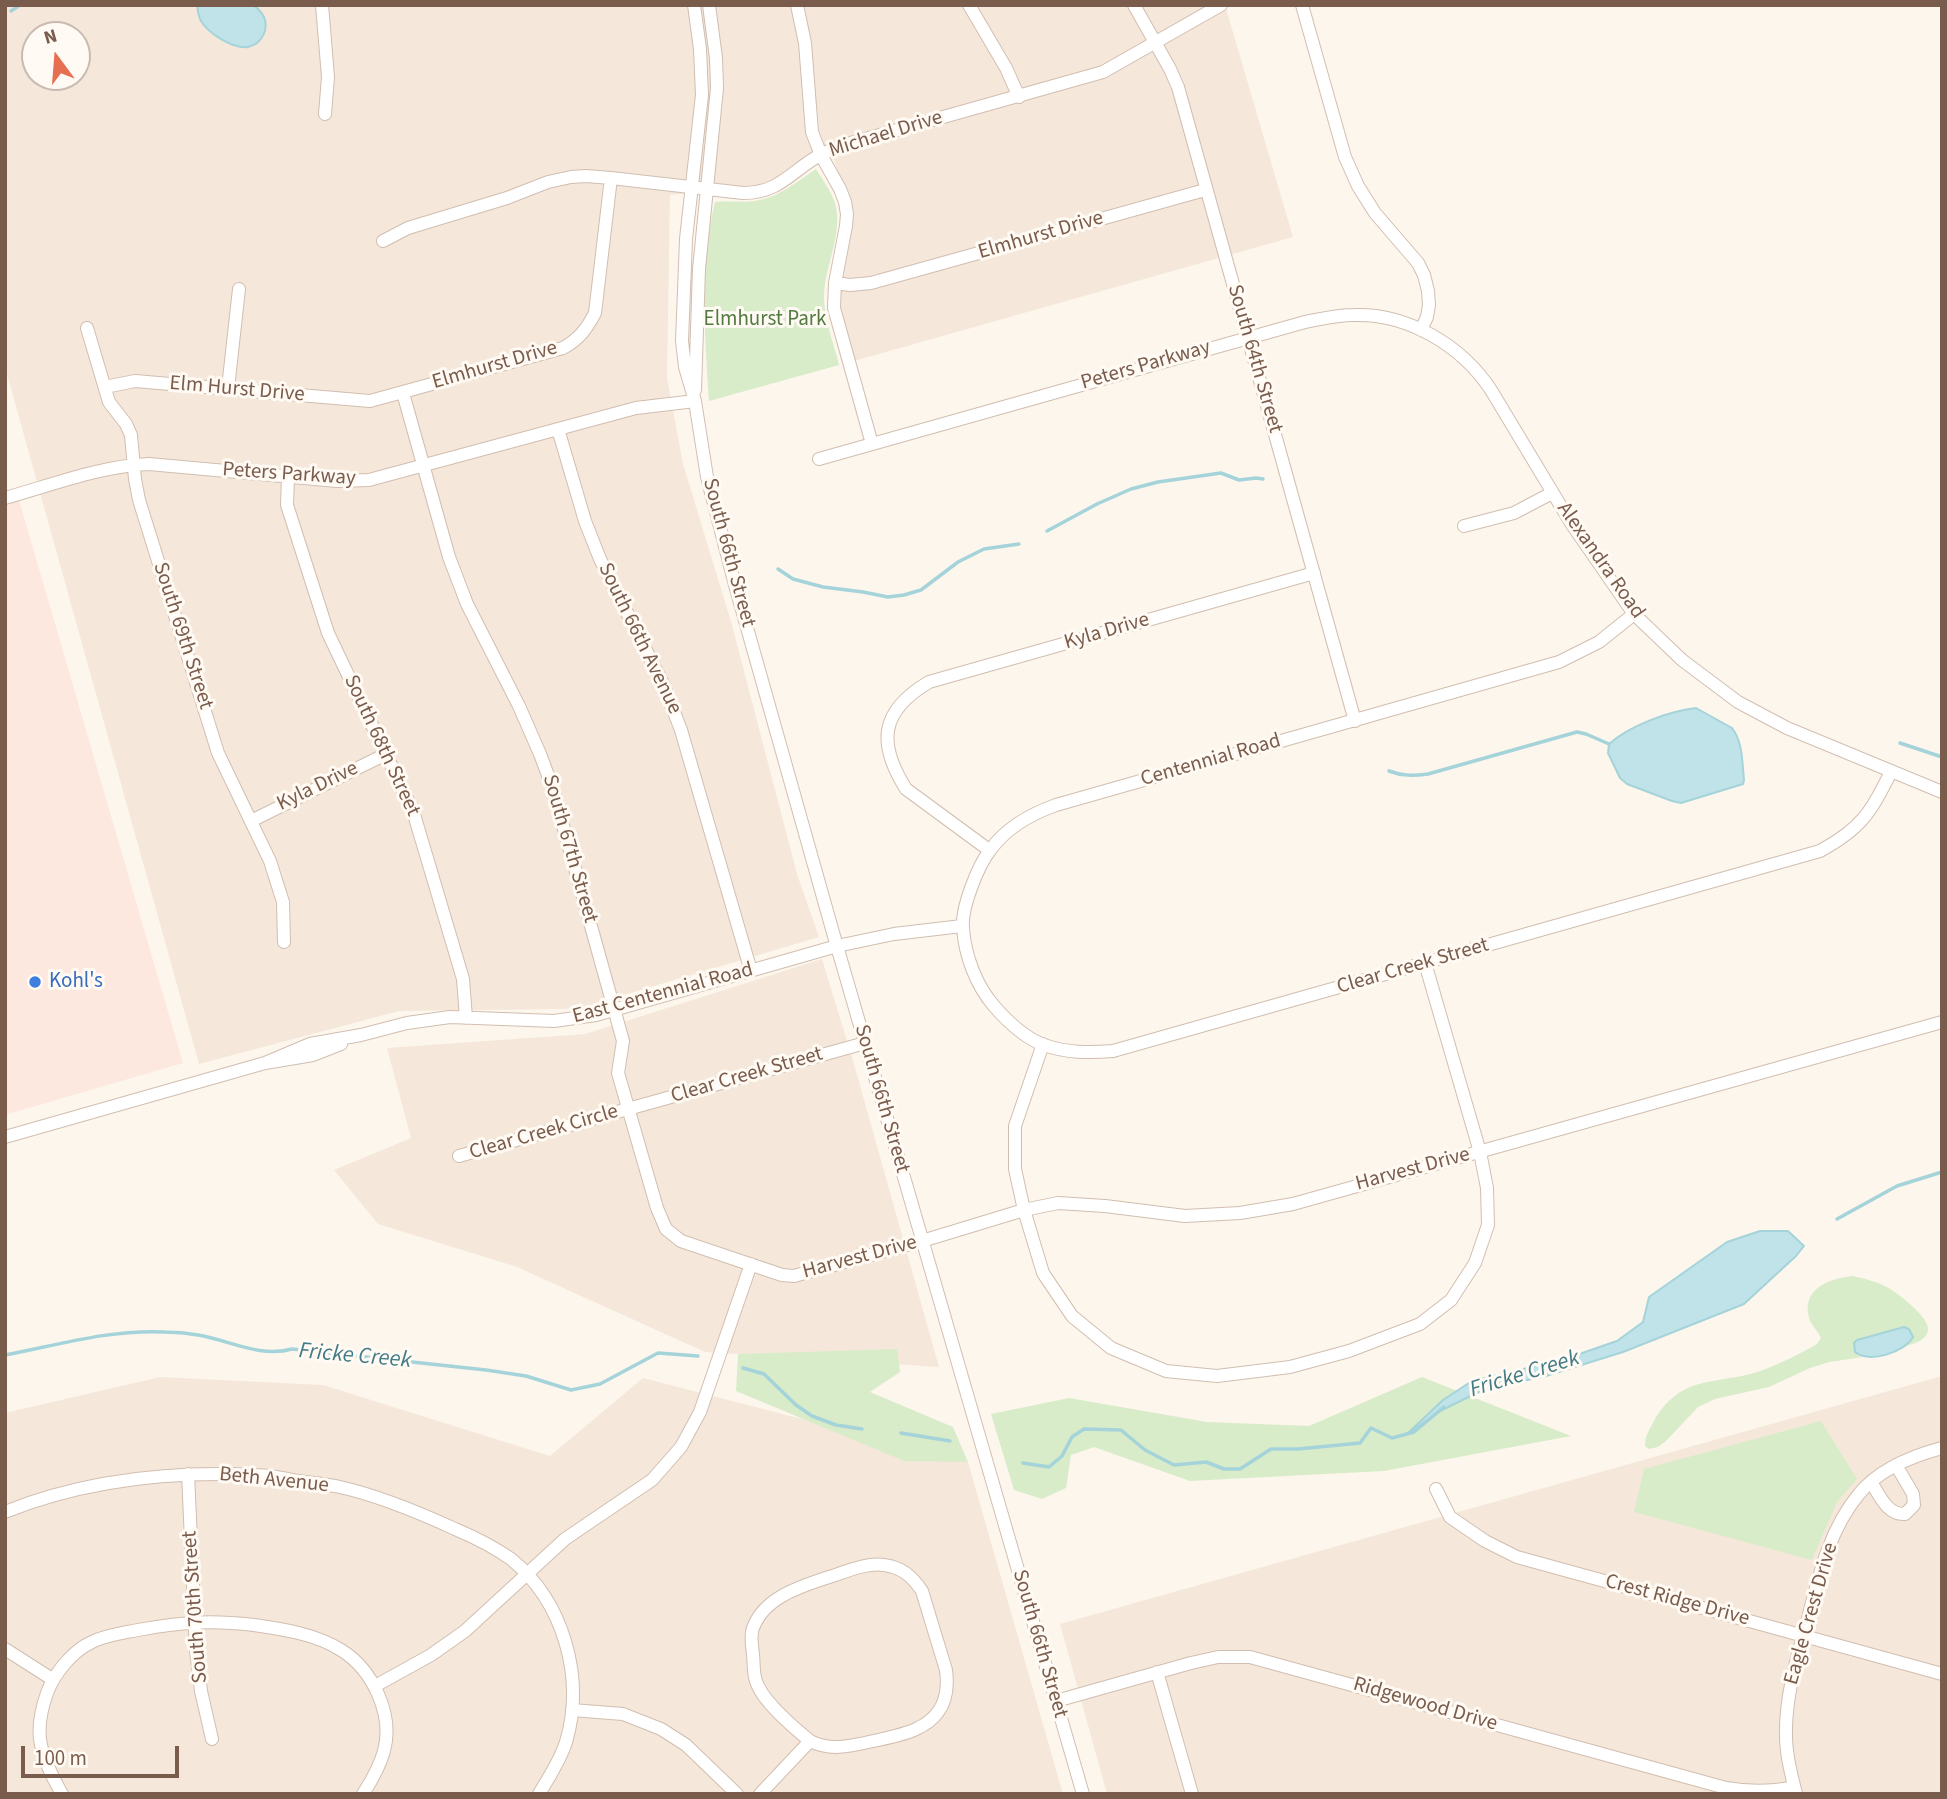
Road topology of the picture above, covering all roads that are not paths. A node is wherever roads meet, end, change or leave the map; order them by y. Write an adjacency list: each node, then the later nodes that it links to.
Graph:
1 (322, 5): 11 (street)
2 (694, 5): 14 (street, South 66th Street)
3 (709, 5): 15 (street, South 66th Street)
4 (797, 5): 12 (street)
5 (969, 5): 10 (street)
6 (1133, 5): 9 (street, South 64th Street)
7 (1221, 5): 9 (street, Michael Drive)
8 (1302, 5): 21 (street)
9 (1156, 43): 10 (street, Michael Drive); 16 (street, South 64th Street)
10 (1019, 97): 12 (street, Michael Drive)
11 (325, 114)
12 (821, 155): 15 (street, Michael Drive); 18 (street)
13 (611, 178): 14 (street, Michael Drive); 17 (street, Michael Drive); 25 (street, Elmhurst Drive)
14 (692, 188): 15 (street, Michael Drive); 27 (street, South 66th Street)
15 (706, 188): 27 (street, South 66th Street)
16 (1205, 190): 18 (street, Elmhurst Drive); 22 (street, South 64th Street)
17 (383, 241)
18 (835, 283): 29 (street)
19 (239, 289): 24 (street)
20 (87, 328): 23 (street, South 69th Street)
21 (1421, 330): 22 (street, Peters Parkway); 34 (street, Alexandra Road)
22 (1248, 338): 29 (street, Peters Parkway); 37 (street, South 64th Street)
23 (105, 387): 24 (street, Elm Hurst Drive); 31 (street, South 69th Street)
24 (228, 388): 26 (street, Elm Hurst Drive)
25 (403, 393): 26 (street, Elmhurst Drive); 32 (street, South 67th Street)
26 (370, 401)
27 (695, 401): 28 (street, Peters Parkway); 47 (street, South 66th Street)
28 (558, 429): 32 (street, Peters Parkway); 49 (street, South 66th Avenue)
29 (873, 444): 30 (street, Peters Parkway)
30 (819, 459)
31 (134, 464): 33 (street, Peters Parkway); 35 (street, Peters Parkway); 43 (street, South 69th Street)
32 (424, 466): 33 (street, Peters Parkway); 50 (street, South 67th Street)
33 (288, 477): 40 (street, South 68th Street)
34 (1552, 493): 36 (street); 38 (street, Alexandra Road)
35 (5, 498)
36 (1464, 526)
37 (1314, 573): 39 (street, South 64th Street); 44 (street, Kyla Drive)
38 (1634, 614): 39 (street, Centennial Road); 41 (street, Alexandra Road)
39 (1355, 721): 44 (street, Centennial Road)
40 (386, 754): 43 (street, Kyla Drive); 51 (street, South 68th Street)
41 (1891, 772): 42 (street, Alexandra Road); 48 (street, Clear Creek Street)
42 (1942, 792)
43 (251, 821): 46 (street, South 69th Street)
44 (989, 850): 45 (street, Centennial Road)
45 (962, 926): 47 (street); 54 (street, Clear Creek Street)
46 (284, 942)
47 (837, 946): 49 (street, East Centennial Road); 53 (street, South 66th Street)
48 (1425, 963): 54 (street, Clear Creek Street); 57 (street)
49 (751, 971): 50 (street, East Centennial Road)
50 (615, 1010): 51 (street, East Centennial Road); 55 (street, South 67th Street)
51 (466, 1018): 56 (street, East Centennial Road)
52 (1942, 1022): 57 (street, Harvest Drive)
53 (865, 1043): 55 (street, Clear Creek Street); 60 (street, South 66th Street)
54 (1043, 1044): 59 (street)
55 (629, 1109): 58 (street, Clear Creek Circle); 61 (street, South 67th Street)
56 (5, 1137)
57 (1480, 1152): 59 (street, Harvest Drive); 59 (street)
58 (459, 1156)
59 (1024, 1210): 60 (street, Harvest Drive)
60 (922, 1241): 61 (street, Harvest Drive); 76 (street, South 66th Street)
61 (751, 1264): 68 (street)
62 (1942, 1448): 63 (street, Eagle Crest Drive)
63 (1896, 1465): 65 (street, Eagle Crest Drive); 65 (street)
64 (188, 1474): 67 (street, Beth Avenue); 68 (street, Beth Avenue); 69 (street, South 70th Street)
65 (1871, 1482): 70 (street, Eagle Crest Drive)
66 (1436, 1489): 70 (street, Crest Ridge Drive)
67 (5, 1512)
68 (527, 1575): 75 (street); 77 (street, Beth Avenue)
69 (194, 1621): 74 (street); 75 (street); 78 (street, South 70th Street)
70 (1803, 1636): 73 (street, Crest Ridge Drive); 80 (street, Eagle Crest Drive)
71 (5, 1648): 74 (street)
72 (1157, 1672): 76 (street, Ridgewood Drive); 80 (street, Ridgewood Drive); 87 (street)
73 (1942, 1674)
74 (52, 1679): 81 (street)
75 (375, 1686): 82 (street)
76 (1056, 1701): 86 (street, South 66th Street)
77 (572, 1710): 83 (street, Beth Avenue); 84 (street)
78 (212, 1740)
79 (810, 1741): 79 (street); 85 (street)
80 (1795, 1790)
81 (62, 1794)
82 (363, 1794)
83 (539, 1794)
84 (737, 1794)
85 (760, 1794)
86 (1083, 1794)
87 (1192, 1794)

